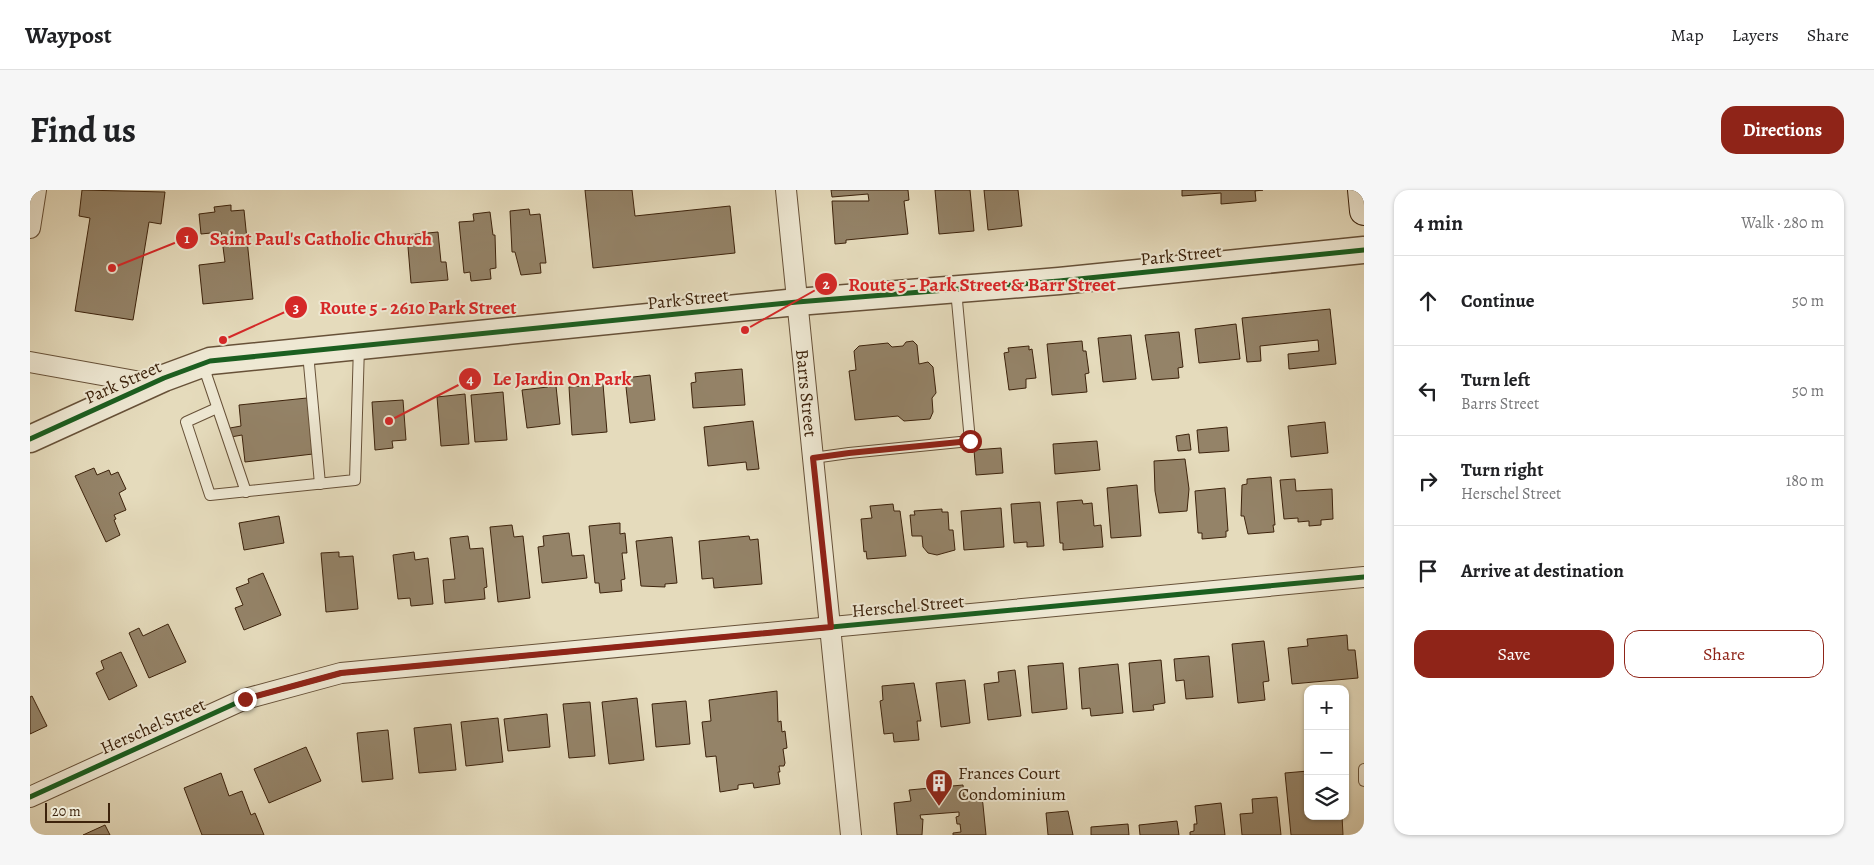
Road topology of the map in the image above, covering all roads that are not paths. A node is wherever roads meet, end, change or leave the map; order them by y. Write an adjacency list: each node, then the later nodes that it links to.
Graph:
1 (36, 190): 5 (street)
2 (786, 190): 8 (street, Barrs Street)
3 (1362, 190): 4 (main road)
4 (1364, 211)
5 (30, 228)
6 (1364, 250): 7 (street, Park Street)
7 (956, 289): 8 (street, Park Street); 16 (lane)
8 (797, 302): 9 (street, Park Street); 16 (street, Barrs Street)
9 (359, 346): 10 (street, Park Street); 17 (lane)
10 (308, 352): 12 (street, Park Street); 17 (lane)
11 (30, 362): 13 (street)
12 (202, 364): 13 (street, Park Street); 14 (lane)
13 (152, 384): 15 (street, Park Street)
14 (217, 408): 18 (lane); 18 (lane)
15 (30, 439)
16 (813, 458): 20 (street, Barrs Street)
17 (320, 484): 18 (lane)
18 (246, 492)
19 (1364, 577): 20 (street, Herschel Street)
20 (831, 627): 23 (street, Herschel Street); 24 (street, Barrs Street)
21 (1364, 768): 22 (lane)
22 (1364, 781)
23 (30, 797)
24 (851, 835)

